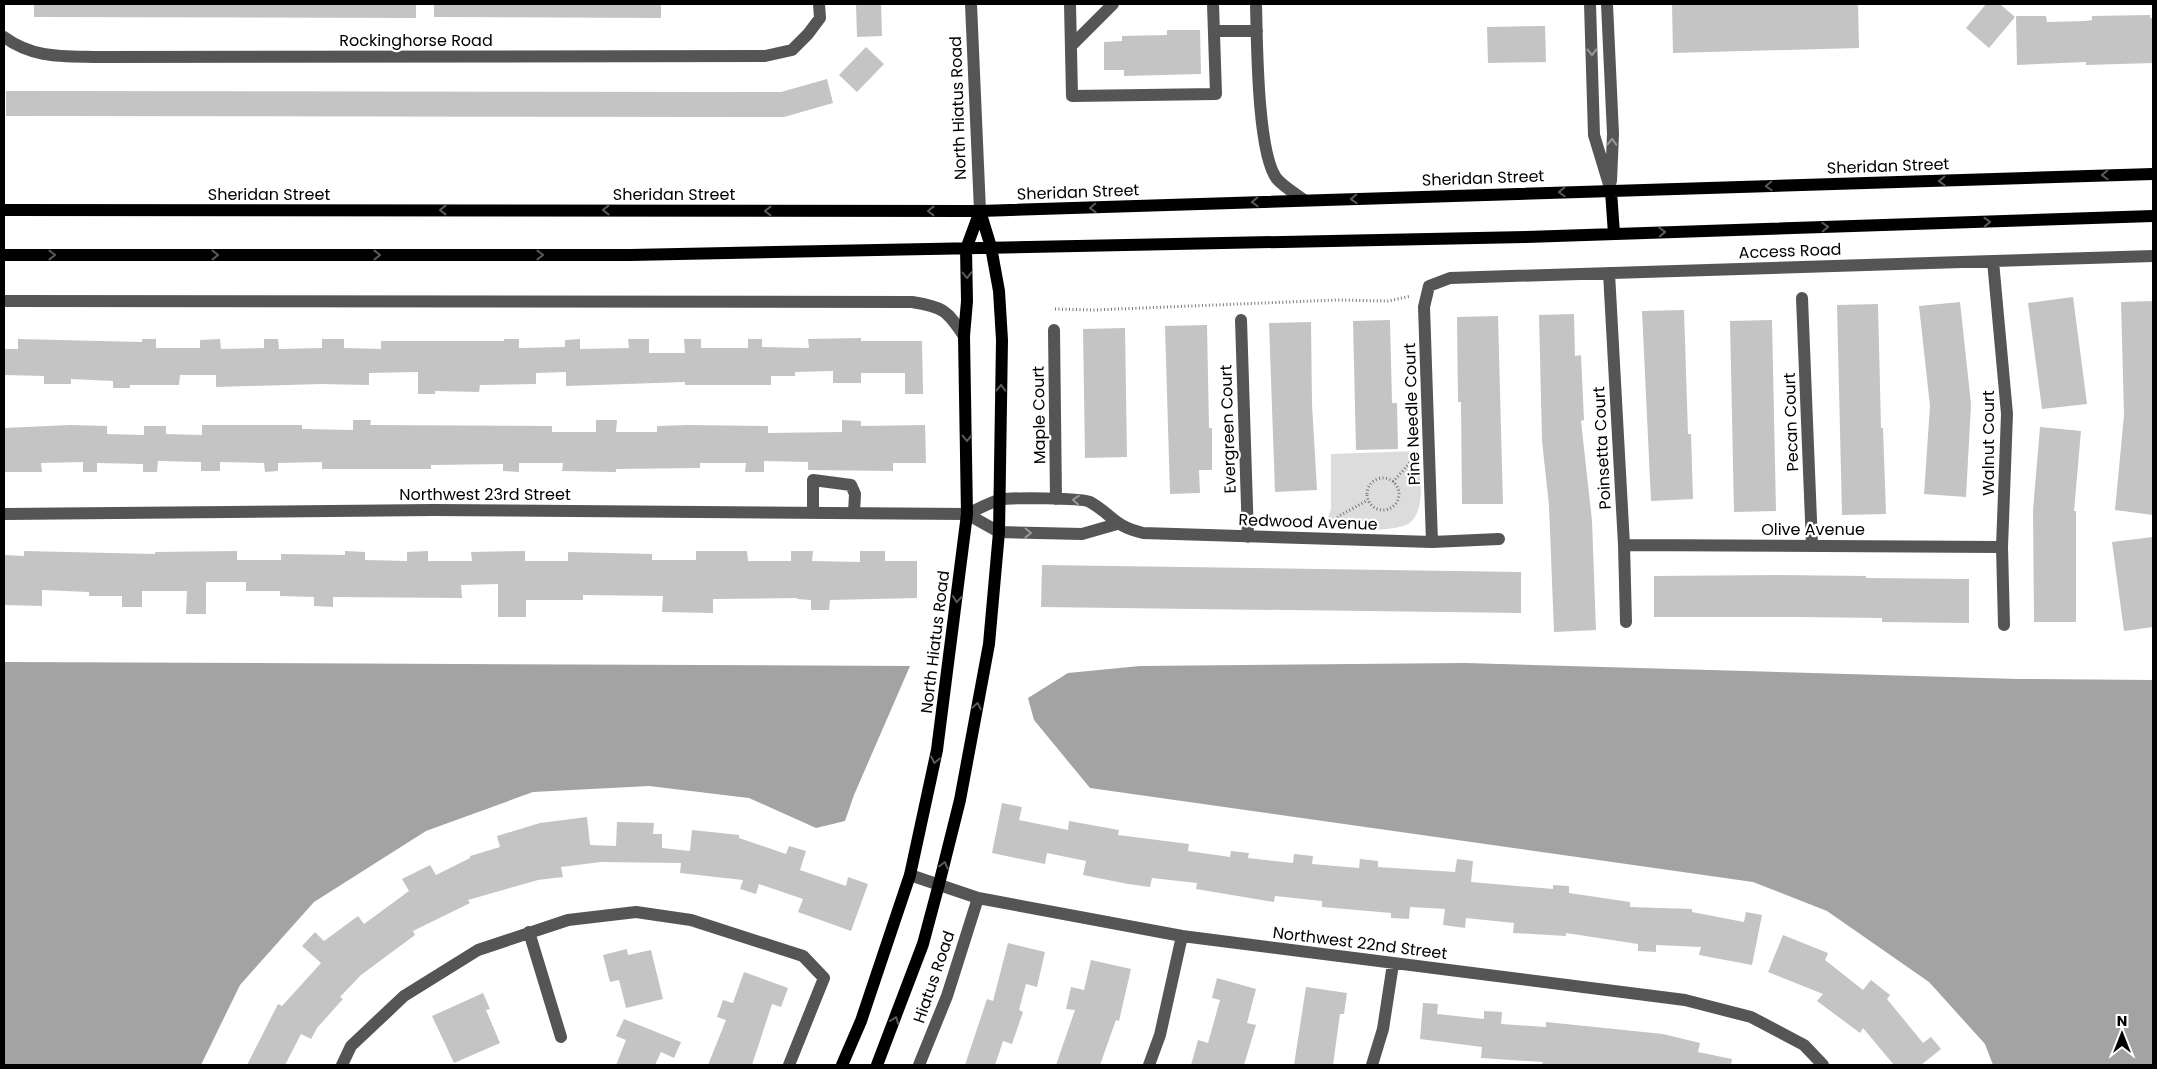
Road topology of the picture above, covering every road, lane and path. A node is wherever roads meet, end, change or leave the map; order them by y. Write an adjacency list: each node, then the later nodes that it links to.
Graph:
1 (819, 4): 11 (street, Rockinghorse Road)
2 (971, 4): 17 (street, North Hiatus Road)
3 (1070, 4): 12 (street)
4 (1113, 4): 12 (street)
5 (1213, 4): 9 (street)
6 (1256, 4): 10 (street)
7 (1590, 4): 14 (street, one-way to 14)
8 (1607, 4): 14 (street, one-way to 8)
9 (1214, 31): 10 (street); 12 (street)
10 (1257, 31): 15 (street)
11 (4, 37)
12 (1071, 46)
13 (2153, 174): 14 (main road, Sheridan Street, one-way to 14)
14 (1611, 191): 15 (main road, Sheridan Street, one-way to 15); 19 (main road)
15 (1304, 200): 17 (main road, Sheridan Street, one-way to 17)
16 (4, 210): 17 (main road, Sheridan Street, one-way to 16)
17 (980, 211): 20 (main road, North Hiatus Road); 21 (main road, North Hiatus Road)
18 (2153, 216): 19 (main road, one-way to 18)
19 (1614, 234): 20 (main road)
20 (992, 247): 21 (main road); 35 (main road, North Hiatus Road, one-way to 20)
21 (966, 248): 22 (main road, one-way to 21); 31 (main road, North Hiatus Road, one-way to 31)
22 (4, 255)
23 (2153, 256): 24 (street, Access Road)
24 (1994, 261): 25 (street, Access Road); 49 (street, Walnut Court)
25 (1609, 273): 26 (street, Access Road); 47 (street, Poinsetta Court)
26 (1429, 286): 32 (street, Pine Needle Court)
27 (1802, 298): 48 (street, Pecan Court)
28 (4, 301): 31 (street)
29 (1241, 320): 43 (street, Evergreen Court)
30 (1054, 330): 34 (street, Maple Court)
31 (964, 336): 40 (main road, North Hiatus Road, one-way to 40)
32 (1429, 442): 33 (path); 46 (street, Pine Needle Court)
33 (1393, 482): 36 (path); 36 (path)
34 (1056, 499): 35 (street, Redwood Avenue); 41 (street, Redwood Avenue, one-way to 34)
35 (1000, 500): 40 (street, Redwood Avenue); 42 (main road, North Hiatus Road)
36 (1368, 500): 44 (path)
37 (812, 513): 38 (street, Northwest 23rd Street); 39 (street, Northwest 23rd Street); 39 (street)
38 (4, 514)
39 (854, 514): 40 (street, Northwest 23rd Street)
40 (967, 514): 42 (street); 52 (main road, North Hiatus Road, one-way to 52)
41 (1116, 524): 42 (street, one-way to 41); 43 (street, Redwood Avenue)
42 (999, 532): 53 (main road, North Hiatus Road, one-way to 42)
43 (1248, 537): 44 (street, Redwood Avenue)
44 (1324, 539): 46 (street, Redwood Avenue)
45 (1500, 539): 46 (street, Redwood Avenue)
46 (1432, 542)
47 (1624, 545): 48 (street, Olive Avenue); 50 (street, Poinsetta Court)
48 (1812, 545): 49 (street, Olive Avenue)
49 (2002, 547): 51 (street, Walnut Court)
50 (1626, 622)
51 (2004, 625)
52 (910, 875): 53 (street, Northwest 22nd Street); 61 (main road, North Hiatus Road)
53 (939, 884): 54 (street, Northwest 22nd Street); 62 (main road, North Hiatus Road, one-way to 53)
54 (978, 898): 56 (street, Northwest 22nd Street); 63 (street, Hiatus Road)
55 (529, 932): 58 (street); 59 (street); 60 (street)
56 (1182, 936): 57 (street, Northwest 22nd Street); 64 (street)
57 (1393, 964): 65 (street); 66 (street, Northwest 22nd Street)
58 (560, 1037)
59 (342, 1065)
60 (789, 1065)
61 (842, 1065)
62 (877, 1065)
63 (919, 1065)
64 (1149, 1065)
65 (1372, 1065)
66 (1823, 1065)

